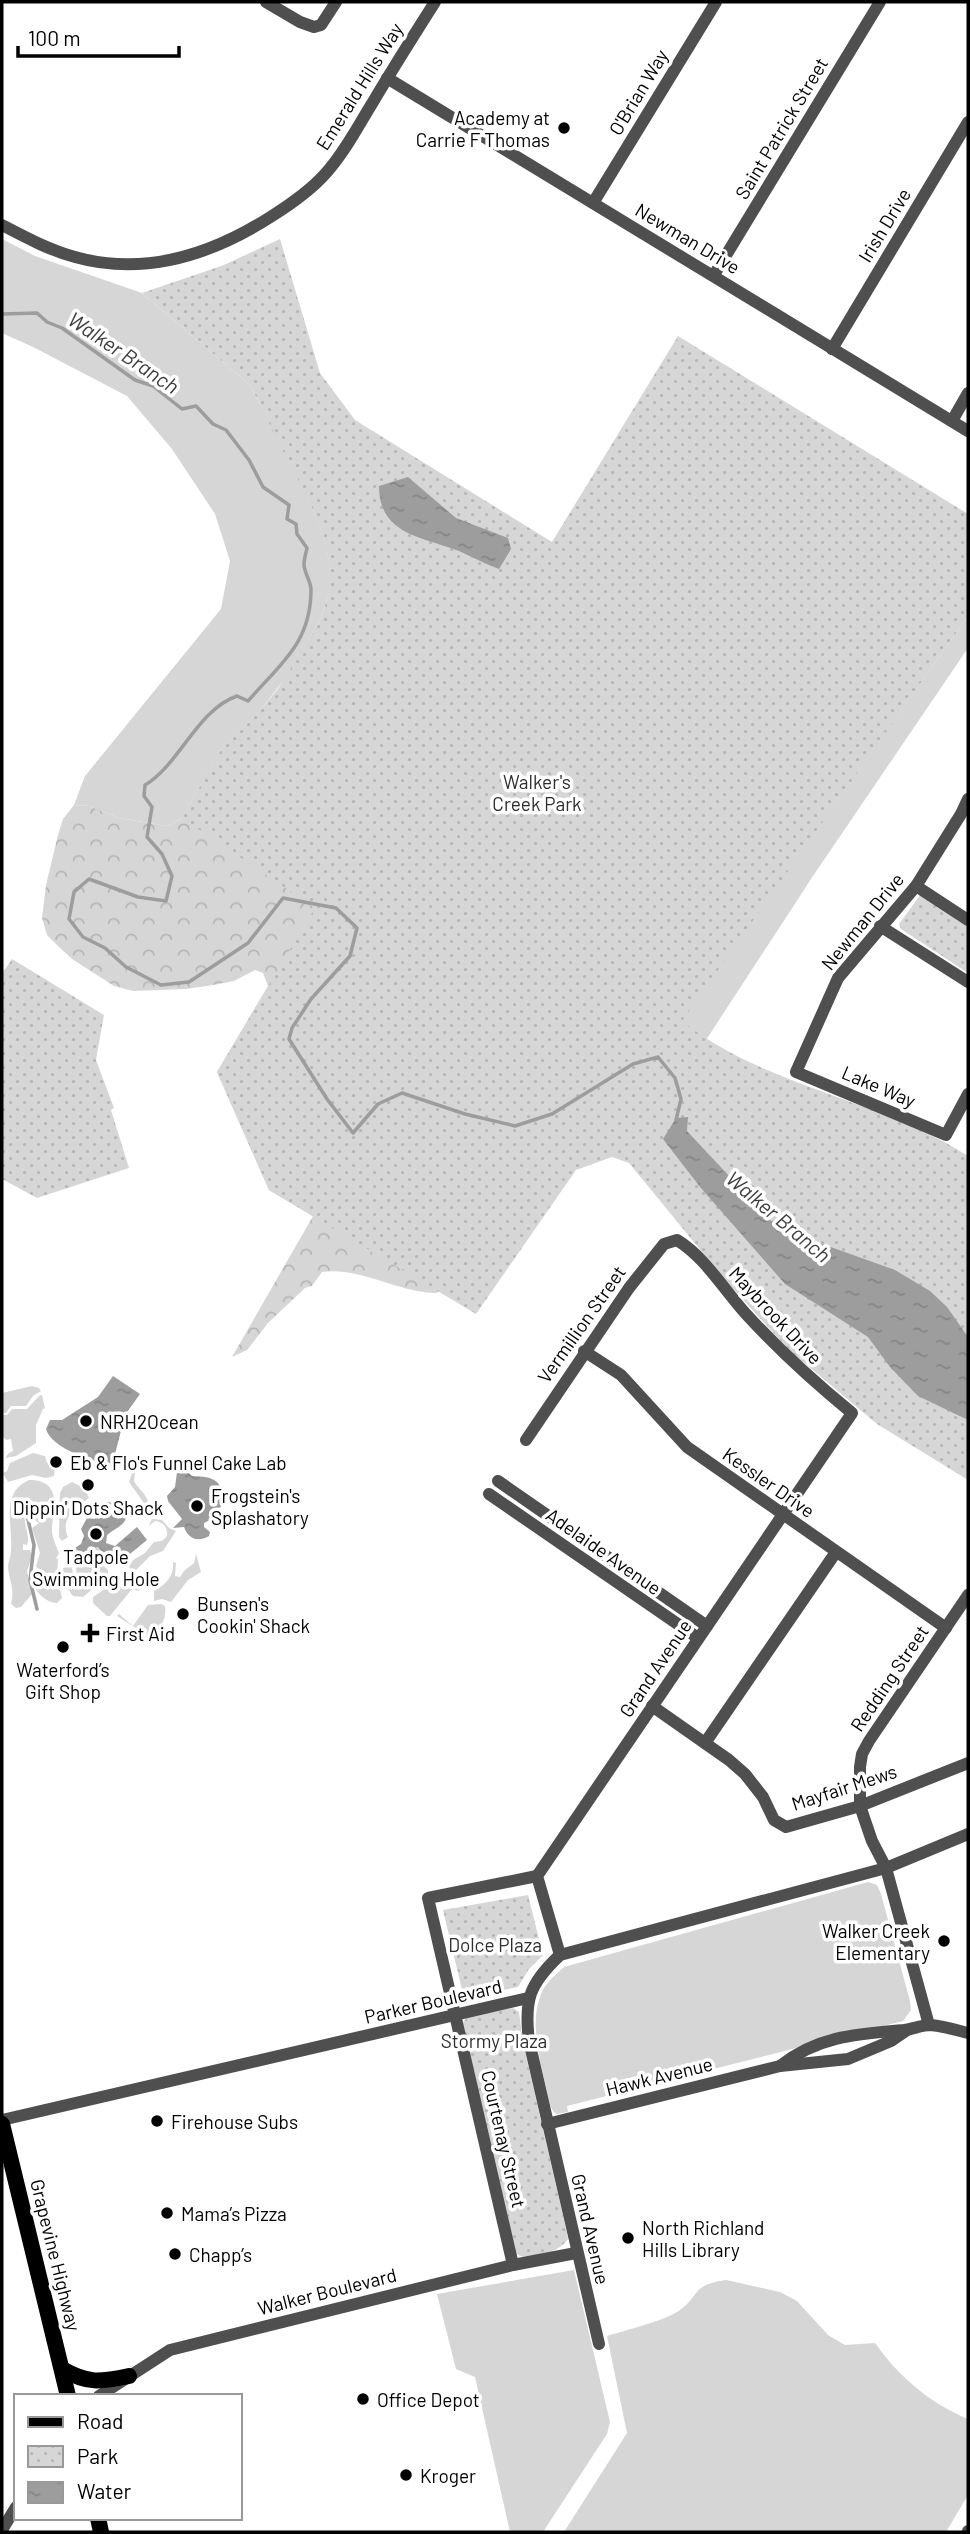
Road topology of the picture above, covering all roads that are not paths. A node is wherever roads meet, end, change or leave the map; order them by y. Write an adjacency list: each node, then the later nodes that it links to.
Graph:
1 (266, 2): 2 (street)
2 (336, 2)
3 (435, 2): 6 (street, Emerald Hills Way)
4 (716, 2): 8 (street, O'Brian Way)
5 (880, 2): 10 (street, Saint Patrick Street)
6 (387, 78): 8 (street, Newman Drive); 9 (street, Emerald Hills Way)
7 (968, 122): 11 (street, Irish Drive)
8 (593, 203): 10 (street, Newman Drive)
9 (2, 225)
10 (714, 275): 11 (street, Newman Drive)
11 (832, 349): 13 (street, Newman Drive)
12 (968, 393): 13 (street)
13 (952, 421): 14 (street, Newman Drive)
14 (968, 431)
15 (968, 799): 16 (street, Newman Drive)
16 (916, 886): 17 (street); 18 (street, Newman Drive)
17 (968, 920)
18 (880, 926): 19 (street); 20 (street, Newman Drive)
19 (968, 982)
20 (796, 1072): 21 (street, Lake Way)
21 (968, 1094)
22 (677, 1240): 23 (street, Vermillion Street); 24 (street, Maybrook Drive)
23 (584, 1351): 25 (street, Vermillion Street); 28 (street, Kessler Drive)
24 (852, 1413): 28 (street, Grand Avenue)
25 (526, 1440)
26 (498, 1481): 31 (street, Adelaide Avenue)
27 (489, 1494): 33 (street, Adelaide Avenue)
28 (782, 1515): 29 (street, Kessler Drive); 31 (street, Grand Avenue)
29 (836, 1552): 32 (street, Kessler Drive); 35 (street)
30 (968, 1595): 32 (street, Redding Street)
31 (706, 1626): 33 (street, Grand Avenue)
32 (946, 1628): 37 (street, Redding Street)
33 (698, 1638): 34 (street, Grand Avenue)
34 (652, 1706): 35 (street, Mayfair Mews); 40 (street, Grand Avenue)
35 (705, 1743): 37 (street, Mayfair Mews)
36 (968, 1763): 37 (street, Mayfair Mews)
37 (860, 1806): 39 (street, Redding Street)
38 (968, 1834): 39 (street)
39 (886, 1868): 41 (street); 44 (street, Redding Street)
40 (537, 1875): 41 (street); 43 (street, Courtenay Street)
41 (561, 1955): 42 (street, Parker Boulevard)
42 (528, 1998): 43 (street, Parker Boulevard); 49 (street, Grand Avenue)
43 (456, 2015): 48 (street, Parker Boulevard); 51 (street, Courtenay Street)
44 (929, 2025): 45 (street, Hawk Avenue); 46 (street, Hawk Avenue)
45 (907, 2030): 47 (street, Hawk Avenue); 47 (street, Hawk Avenue)
46 (968, 2033)
47 (780, 2066): 49 (street, Hawk Avenue)
48 (2, 2122): 53 (main road, Grapevine Highway)
49 (547, 2124): 50 (street, Grand Avenue)
50 (576, 2253): 51 (street, Walker Boulevard); 52 (street, Grand Avenue)
51 (513, 2265): 54 (street, Walker Boulevard)
52 (599, 2344)
53 (62, 2369): 54 (main road); 55 (main road, Grapevine Highway)
54 (128, 2376): 56 (street, Walker Boulevard)
55 (68, 2394)
56 (102, 2394)
57 (14, 2510): 58 (street)
58 (2, 2530)

